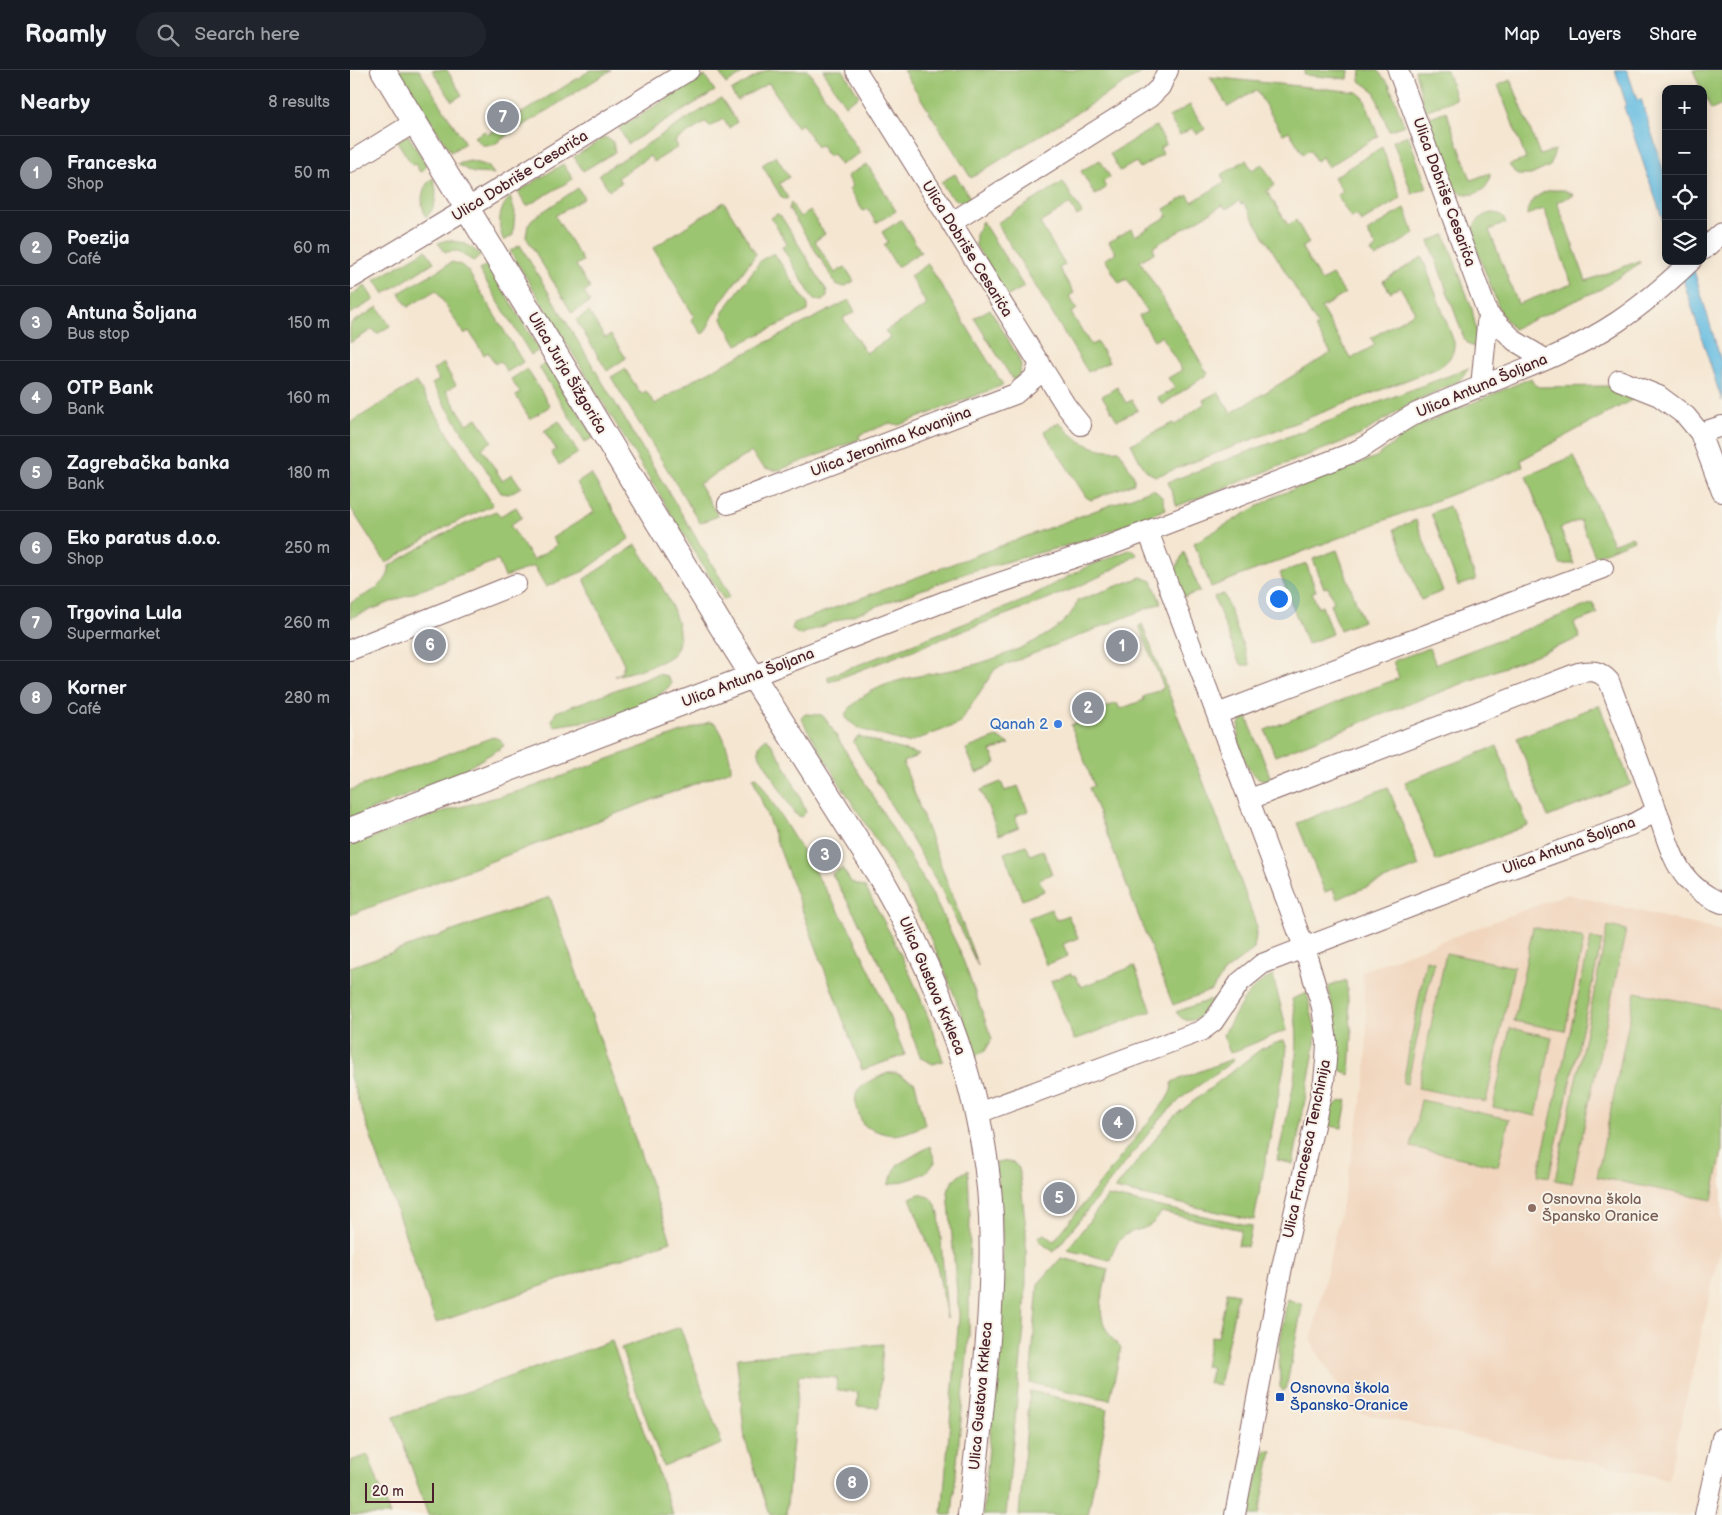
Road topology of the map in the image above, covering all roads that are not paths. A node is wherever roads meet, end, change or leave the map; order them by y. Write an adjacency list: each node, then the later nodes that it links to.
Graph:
1 (383, 70): 6 (street, Ulica Jurja Šižgorića)
2 (689, 70): 8 (street, Ulica Dobriše Cesarića)
3 (856, 70): 9 (street, Ulica Dobriše Cesarića)
4 (1168, 70): 9 (street)
5 (1398, 70): 14 (street, Ulica Dobriše Cesarića)
6 (415, 122): 7 (street); 8 (street, Ulica Jurja Šižgorića)
7 (350, 162)
8 (468, 208): 13 (street, Ulica Dobriše Cesarića); 27 (street, Ulica Jurja Šižgorića)
9 (951, 224): 16 (street, Ulica Dobriše Cesarića)
10 (1722, 233): 11 (street, Ulica Antuna Šoljana)
11 (1707, 247)
12 (1688, 265): 15 (street, Ulica Antuna Šoljana)
13 (350, 279)
14 (1488, 314): 15 (street, Ulica Dobriše Cesarića); 18 (street, Ulica Dobriše Cesarića)
15 (1545, 359): 18 (street, Ulica Antuna Šoljana)
16 (1040, 363): 19 (street, Ulica Dobriše Cesarića); 22 (street, Ulica Jeronima Kavanjina)
17 (1619, 380): 20 (street)
18 (1481, 387): 23 (street, Ulica Antuna Šoljana)
19 (1081, 425)
20 (1714, 429): 21 (street)
21 (1722, 492)
22 (728, 504)
23 (1148, 531): 27 (street, Ulica Antuna Šoljana); 28 (street)
24 (1603, 568): 28 (street)
25 (516, 584): 26 (street)
26 (350, 650)
27 (753, 676): 31 (street, Ulica Antuna Šoljana); 34 (street, Ulica Gustava Krkleca)
28 (1217, 714): 29 (street)
29 (1250, 799): 30 (street); 33 (street)
30 (1657, 811): 32 (street); 33 (street, Ulica Antuna Šoljana)
31 (350, 830)
32 (1722, 903)
33 (1304, 947): 34 (street); 37 (street, Ulica Francesca Tenchinija)
34 (978, 1113): 36 (street, Ulica Gustava Krkleca)
35 (1722, 1438): 38 (street)
36 (970, 1515)
37 (1236, 1515)
38 (1705, 1515)

